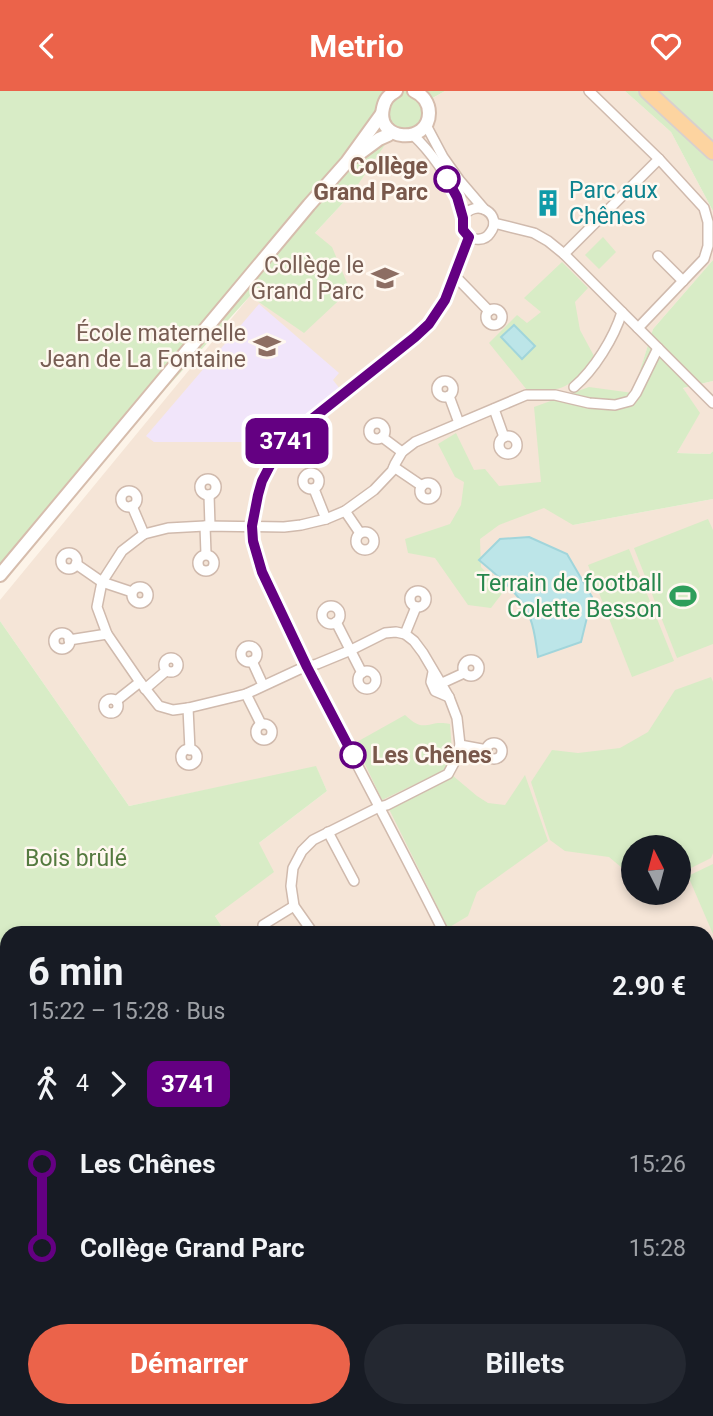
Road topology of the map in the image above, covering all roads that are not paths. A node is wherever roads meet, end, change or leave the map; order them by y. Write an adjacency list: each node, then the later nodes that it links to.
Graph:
1 (396, 91): 5 (main road)
2 (589, 91): 10 (street)
3 (648, 91): 9 (main road)
4 (422, 94): 6 (main road)
5 (381, 115): 7 (main road); 11 (main road)
6 (426, 125): 8 (main road); 12 (street)
7 (390, 131): 8 (main road); 11 (main road)
8 (413, 135): 13 (street)
9 (713, 152)
10 (659, 159): 16 (street); 19 (street)
11 (347, 162): 45 (main road)
12 (484, 209): 13 (street); 14 (street)
13 (463, 218): 15 (street)
14 (494, 223): 15 (street); 16 (street)
15 (469, 237): 18 (street)
16 (564, 254): 21 (street)
17 (658, 256): 19 (street)
18 (455, 275): 20 (street); 40 (street)
19 (684, 281): 22 (street)
20 (489, 311)
21 (622, 312): 22 (street); 24 (street)
22 (638, 328): 23 (street)
23 (658, 348): 26 (street); 27 (street)
24 (574, 387)
25 (449, 396): 28 (street)
26 (713, 403)
27 (494, 408): 28 (street); 30 (street)
28 (459, 423): 31 (street)
29 (382, 437): 31 (street)
30 (505, 437)
31 (402, 453): 32 (street)
32 (394, 467): 33 (street); 37 (street)
33 (422, 486)
34 (314, 489): 38 (street)
35 (209, 495): 39 (street)
36 (132, 506): 42 (street)
37 (345, 511): 38 (street); 41 (street)
38 (326, 519): 40 (street)
39 (207, 526): 40 (street); 42 (street); 43 (street)
40 (252, 526): 55 (street)
41 (360, 533)
42 (144, 534): 46 (street)
43 (206, 554)
44 (76, 564): 46 (street)
45 (0, 575)
46 (102, 582): 47 (street); 50 (street)
47 (132, 592)
48 (416, 607): 51 (street)
49 (336, 622): 53 (street)
50 (107, 634): 52 (street); 61 (street)
51 (405, 634): 53 (street); 57 (street)
52 (69, 640)
53 (351, 650): 55 (street); 58 (street)
54 (252, 661): 62 (street)
55 (307, 667): 62 (street); 71 (street)
56 (166, 671): 61 (street)
57 (433, 672): 60 (street); 64 (street)
58 (362, 673)
59 (464, 673): 60 (street)
60 (440, 684): 64 (street)
61 (142, 685): 65 (street); 66 (street)
62 (263, 685): 63 (street)
63 (246, 694): 66 (street); 67 (street)
64 (449, 697): 68 (street)
65 (116, 701)
66 (188, 708): 69 (street)
67 (261, 724)
68 (460, 745): 70 (street); 71 (street)
69 (190, 750)
70 (486, 750)
71 (379, 807): 72 (street); 77 (street)
72 (328, 832): 73 (street); 74 (street)
73 (354, 881)
74 (294, 906): 75 (street); 76 (street)
75 (263, 926)
76 (308, 926)
77 (440, 926)

